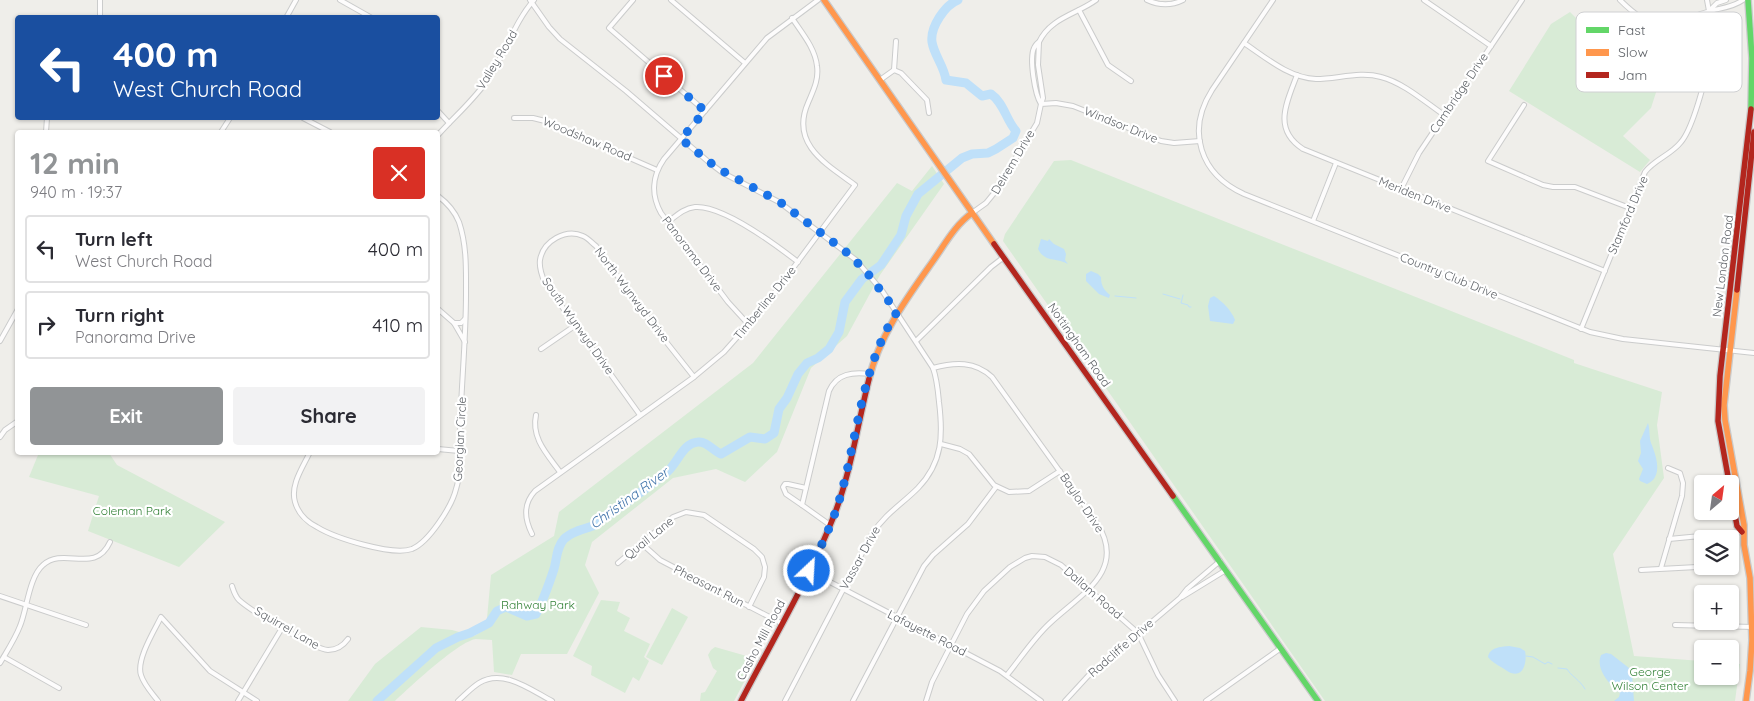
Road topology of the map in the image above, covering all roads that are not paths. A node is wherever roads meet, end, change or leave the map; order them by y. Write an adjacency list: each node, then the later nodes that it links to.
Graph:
1 (100, 0): 23 (street)
2 (296, 0): 24 (street)
3 (340, 0): 25 (street)
4 (671, 0): 30 (street)
5 (818, 0): 26 (street, Panorama Drive)
6 (824, 0): 33 (main road, Nottingham Road)
7 (1096, 0): 20 (street)
8 (1147, 0): 9 (street)
9 (1183, 0)
10 (1273, 0): 28 (street)
11 (1424, 0): 29 (street)
12 (1522, 0): 29 (street, Cambridge Drive)
13 (1620, 0): 22 (street)
14 (1707, 0): 21 (street, Stamford Drive)
15 (1726, 0): 21 (street)
16 (1743, 0): 21 (street)
17 (1748, 0): 75 (main road, New London Road)
18 (532, 1): 44 (street, Valley Road); 48 (street, Vassar Drive)
19 (632, 2): 38 (street)
20 (1079, 10): 34 (street); 36 (street)
21 (1709, 11)
22 (1633, 12)
23 (100, 15)
24 (288, 15)
25 (367, 15)
26 (792, 18): 30 (street, Panorama Drive); 58 (street, Timberline Drive)
27 (896, 41): 31 (street)
28 (1244, 43): 32 (street); 49 (street)
29 (1491, 46): 41 (street, Cambridge Drive)
30 (746, 63): 38 (street, Panorama Drive)
31 (894, 70): 33 (street); 39 (street)
32 (1297, 75): 41 (street); 50 (street, Meriden Drive)
33 (880, 80): 55 (main road, Nottingham Road)
34 (1131, 81)
35 (1700, 92): 54 (street, Stamford Drive)
36 (1042, 104): 49 (street, Windsor Drive); 55 (street, Delrem Drive)
37 (1524, 105): 54 (street)
38 (705, 111): 48 (street, Panorama Drive)
39 (929, 113)
40 (440, 114): 44 (street)
41 (1444, 115): 52 (street, Cambridge Drive)
42 (514, 118): 51 (street, Woodshaw Road)
43 (307, 120): 45 (street)
44 (448, 123): 47 (street, Valley Road)
45 (326, 130)
46 (1754, 132): 75 (main road, New London Road)
47 (440, 133)
48 (681, 139): 51 (street, Panorama Drive); 58 (street, Vassar Drive)
49 (1200, 141): 57 (street, Country Club Drive)
50 (1336, 163): 52 (street, Meriden Drive); 57 (street)
51 (658, 170): 56 (street, Panorama Drive)
52 (1401, 189): 62 (street, Meriden Drive)
53 (440, 198): 66 (street, Georgian Circle)
54 (1630, 208): 62 (street, Stamford Drive)
55 (972, 213): 60 (main road, Nottingham Road); 64 (main road, Casho Mill Road)
56 (668, 222): 61 (street); 69 (street, Panorama Drive)
57 (1313, 222): 70 (street, Country Club Drive)
58 (820, 232): 61 (street, Timberline Drive); 64 (street, Vassar Drive)
59 (558, 236): 68 (street, South Wynwyd Drive); 79 (street, North Wynwyd Drive)
60 (1004, 257): 72 (street); 100 (main road, Nottingham Road)
61 (798, 262): 69 (street, Timberline Drive)
62 (1605, 271): 70 (street, Stamford Drive)
63 (440, 311): 67 (street)
64 (897, 312): 72 (street, Vassar Drive); 78 (main road, Casho Mill Road)
65 (15, 314): 71 (street)
66 (466, 317): 67 (street); 73 (street, Georgian Circle)
67 (454, 323): 73 (street)
68 (576, 325): 74 (street); 81 (street, South Wynwyd Drive)
69 (749, 325): 79 (street, Timberline Drive)
70 (1582, 329): 75 (street, Country Club Drive)
71 (0, 341)
72 (916, 341): 77 (street, Vassar Drive)
73 (465, 343): 86 (street, Georgian Circle)
74 (541, 349)
75 (1726, 350): 76 (street, Country Club Drive); 95 (main road, New London Road)
76 (1754, 353)
77 (933, 368): 84 (street, Vassar Drive); 89 (street, Baylor Drive)
78 (870, 374): 92 (street); 94 (main road, Casho Mill Road)
79 (694, 377): 81 (street, Timberline Drive)
80 (536, 415): 90 (street)
81 (640, 415): 90 (street, Timberline Drive)
82 (15, 423): 83 (street)
83 (0, 437)
84 (941, 444): 91 (street); 109 (street, Vassar Drive)
85 (440, 449): 86 (street)
86 (459, 451): 87 (street, Georgian Circle)
87 (308, 455)
88 (1668, 468): 97 (street)
89 (1060, 471): 91 (street); 110 (street, Baylor Drive)
90 (560, 472): 96 (street, Timberline Drive)
91 (996, 487): 115 (street)
92 (806, 488): 93 (street); 93 (street)
93 (802, 505): 94 (street)
94 (830, 525): 107 (main road, Casho Mill Road)
95 (1742, 532): 97 (street); 106 (main road, New London Road)
96 (532, 534)
97 (1669, 540): 103 (street)
98 (110, 542): 113 (street)
99 (640, 543): 101 (street, Quail Lane); 114 (street, Pheasant Run); 114 (street, Quail Lane)
100 (1220, 561): 104 (main road, Nottingham Road); 112 (street, Radcliffe Drive)
101 (618, 563)
102 (1694, 567): 103 (street)
103 (1661, 568): 105 (street)
104 (1226, 570): 112 (street, Radcliffe Drive); 124 (main road, Nottingham Road)
105 (1641, 570)
106 (1752, 570): 119 (main road, New London Road)
107 (809, 571): 109 (street, Lafayette Road); 116 (main road, Casho Mill Road)
108 (232, 586): 120 (street, Squirrel Lane)
109 (843, 589): 115 (street, Lafayette Road); 136 (street, Vassar Drive)
110 (1089, 589): 121 (street, Dallam Road); 123 (street, Dallam Road); 127 (street, Baylor Drive)
111 (0, 596): 113 (street)
112 (1180, 598): 121 (street, Radcliffe Drive)
113 (27, 606): 117 (street); 125 (street)
114 (749, 607): 116 (street, Pheasant Run)
115 (897, 617): 123 (street, Lafayette Road); 137 (street)
116 (781, 623): 135 (main road, Casho Mill Road)
117 (86, 625)
118 (1675, 625): 119 (street)
119 (1753, 627): 144 (main road, New London Road)
120 (282, 628): 122 (street, Squirrel Lane); 129 (street)
121 (1138, 633): 140 (street, Radcliffe Drive); 141 (street, Dallam Road)
122 (348, 639)
123 (951, 645): 127 (street, Lafayette Road); 138 (street, Dallam Road)
124 (1281, 648): 142 (street); 143 (main road, Nottingham Road)
125 (4, 657): 126 (street); 128 (street)
126 (0, 663)
127 (1007, 675): 139 (street, Lafayette Road)
128 (59, 688)
129 (243, 693): 130 (street); 131 (street); 132 (street)
130 (158, 701)
131 (238, 701)
132 (257, 701)
133 (458, 701): 134 (street)
134 (552, 701)
135 (741, 701)
136 (785, 701)
137 (853, 701)
138 (926, 701)
139 (1041, 701)
140 (1065, 701)
141 (1175, 701)
142 (1206, 701)
143 (1318, 701)
144 (1746, 701)

